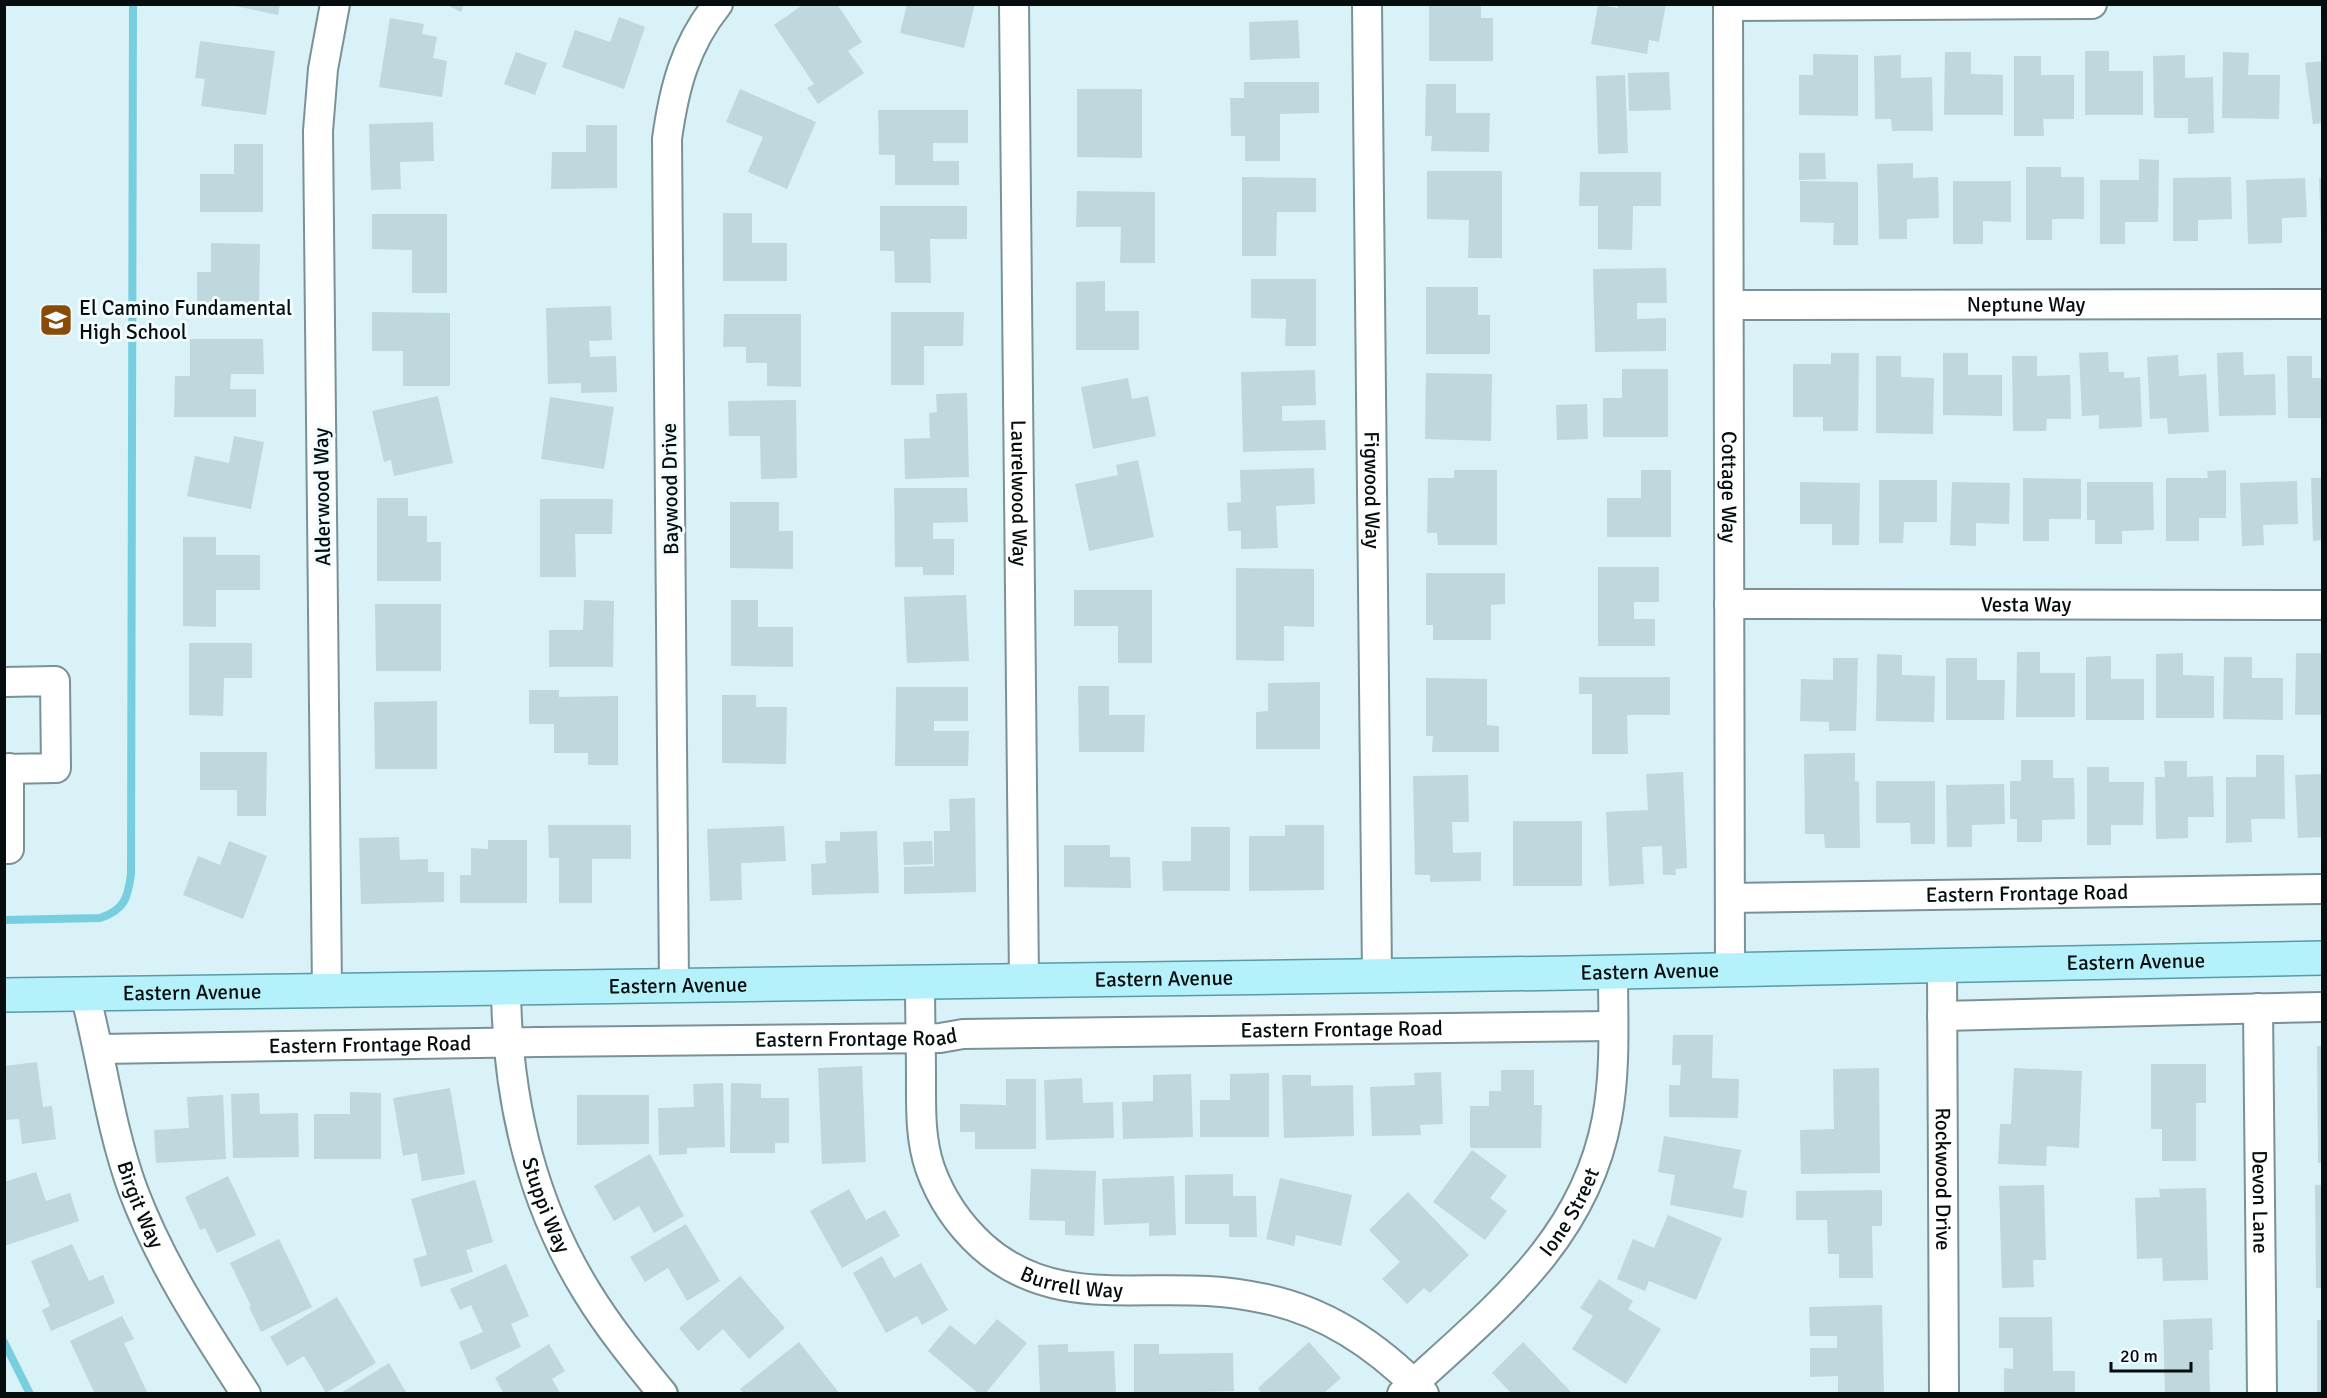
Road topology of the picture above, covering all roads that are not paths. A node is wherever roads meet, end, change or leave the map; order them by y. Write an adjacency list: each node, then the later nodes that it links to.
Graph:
1 (335, 4): 25 (street, Alderwood Way)
2 (718, 4): 23 (street, Baywood Drive)
3 (1014, 4): 21 (street, Laurelwood Way)
4 (1367, 4): 20 (street, Figwood Way)
5 (2092, 4): 6 (street)
6 (1728, 5): 8 (street, Cottage Way)
7 (2322, 304): 8 (street, Neptune Way)
8 (1729, 305): 9 (street, Cottage Way)
9 (1729, 604): 10 (street, Vesta Way); 15 (street, Cottage Way)
10 (2322, 605)
11 (4, 682): 12 (street)
12 (7, 769): 13 (street)
13 (4, 849)
14 (2322, 889): 15 (street, Eastern Frontage Road)
15 (1730, 898): 18 (street, Cottage Way)
16 (2322, 958): 17 (main road, Eastern Avenue)
17 (1942, 966): 18 (main road, Eastern Avenue); 30 (street, Rockwood Drive)
18 (1730, 970): 19 (main road, Eastern Avenue)
19 (1613, 972): 20 (main road, Eastern Avenue); 31 (street, Ione Street)
20 (1377, 975): 21 (main road, Eastern Avenue)
21 (1024, 981): 22 (main road, Eastern Avenue)
22 (920, 982): 23 (main road, Eastern Avenue); 32 (street, Burrell Way)
23 (675, 986): 24 (main road, Eastern Avenue)
24 (506, 988): 25 (main road, Eastern Avenue); 33 (street, Stuppi Way)
25 (327, 991): 26 (main road, Eastern Avenue)
26 (85, 994): 27 (main road, Eastern Avenue); 34 (street, Birgit Way)
27 (4, 995)
28 (2322, 1007): 29 (street)
29 (2258, 1008): 30 (street); 39 (street, Devon Lane)
30 (1942, 1017): 38 (street, Rockwood Drive)
31 (1613, 1026): 32 (street, Eastern Frontage Road); 35 (street, Ione Street)
32 (921, 1038): 33 (street, Eastern Frontage Road); 35 (street, Burrell Way)
33 (508, 1043): 34 (street, Eastern Frontage Road); 37 (street, Stuppi Way)
34 (99, 1049): 36 (street, Birgit Way)
35 (1413, 1390)
36 (246, 1394)
37 (663, 1394)
38 (1944, 1394)
39 (2262, 1394)

